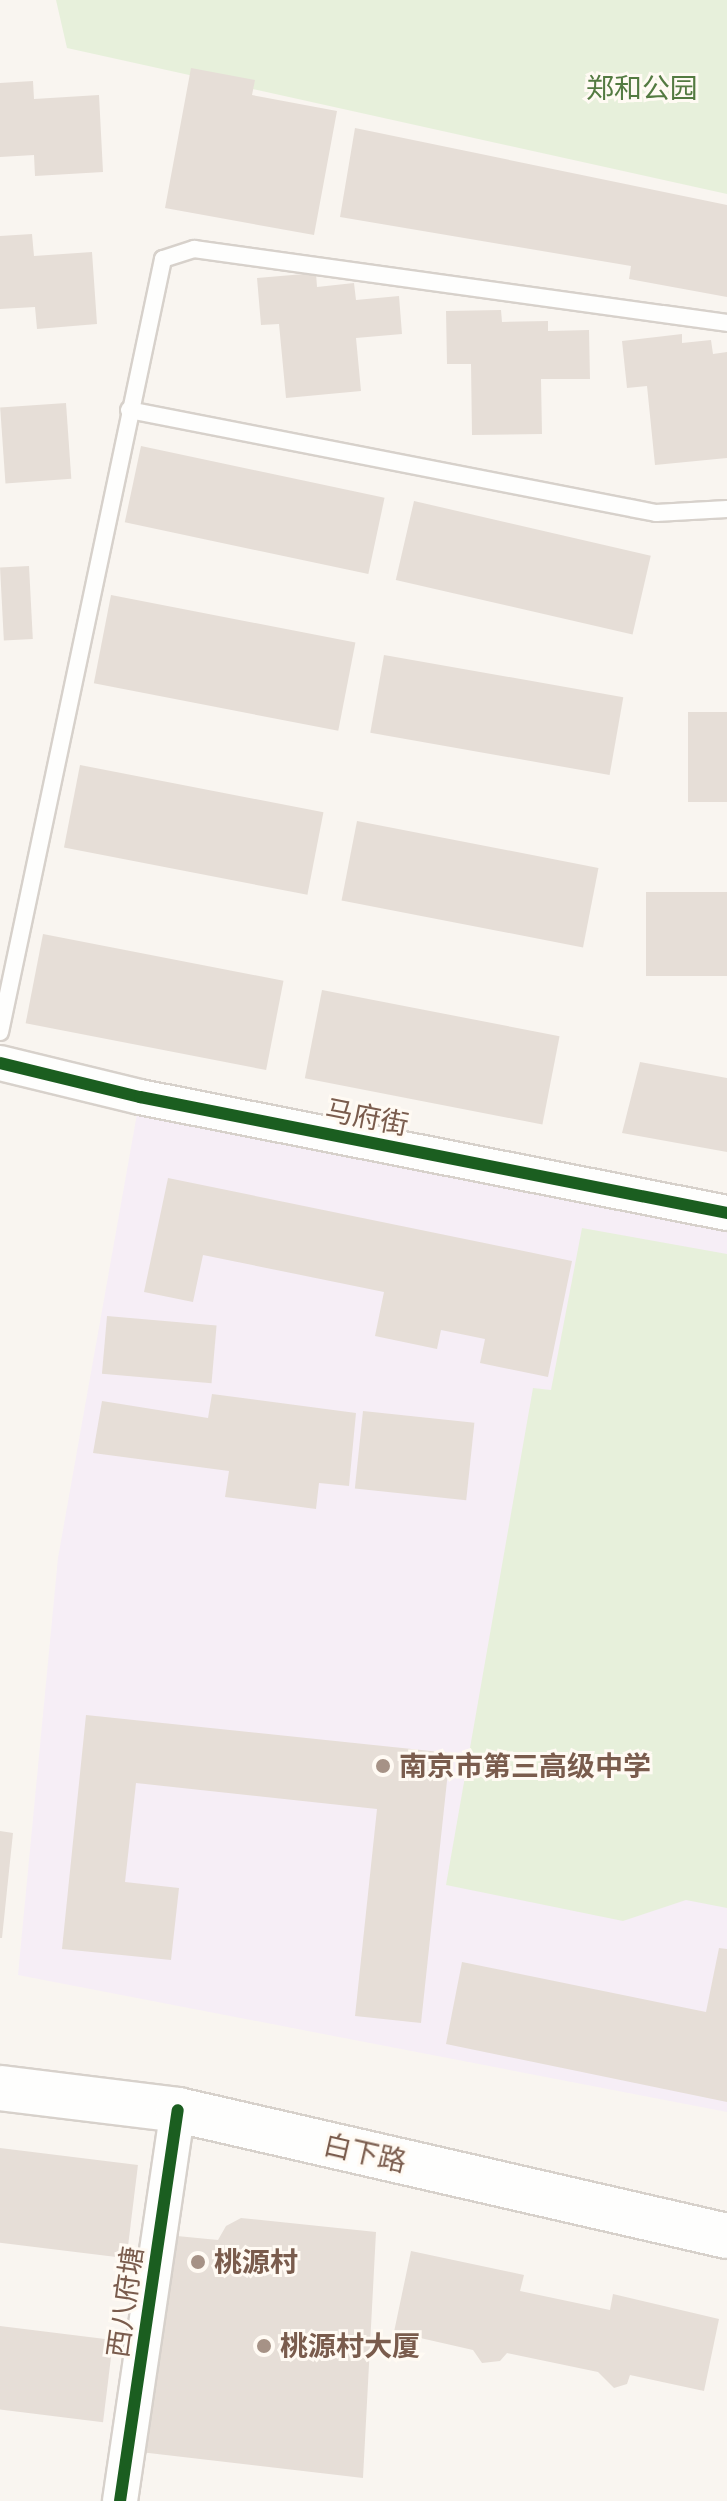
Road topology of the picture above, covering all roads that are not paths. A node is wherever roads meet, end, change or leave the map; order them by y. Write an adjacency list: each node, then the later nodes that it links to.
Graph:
1 (727, 323): 2 (lane)
2 (129, 410): 3 (lane); 4 (lane)
3 (727, 509)
4 (0, 1032)
5 (0, 1063): 6 (street, 马府街)
6 (727, 1213)
7 (0, 2088): 8 (main road, 白下路)
8 (178, 2110): 9 (main road, 白下路); 10 (street, 西八府塘)
9 (727, 2236)
10 (120, 2501)

